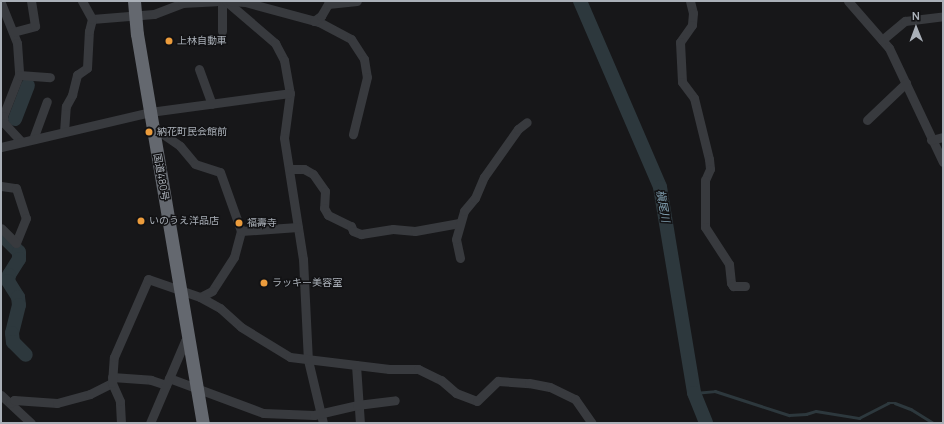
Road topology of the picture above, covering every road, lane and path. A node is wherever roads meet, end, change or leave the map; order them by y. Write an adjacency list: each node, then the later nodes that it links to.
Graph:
1 (31, 1): 18 (street)
2 (82, 1): 15 (street)
3 (134, 1): 12 (highway, 国道480号)
4 (216, 1): 12 (street)
5 (222, 1): 17 (street)
6 (226, 1): 24 (street)
7 (230, 1): 16 (street)
8 (357, 1): 16 (street)
9 (690, 1): 46 (street)
10 (848, 1): 19 (street)
11 (1, 3): 14 (street)
12 (136, 16): 15 (street); 27 (highway, 国道480号)
13 (943, 16): 19 (street)
14 (4, 18): 18 (street)
15 (92, 19): 31 (street)
16 (314, 21): 32 (street)
17 (222, 31)
18 (13, 32): 21 (street)
19 (882, 40): 23 (street)
20 (200, 69): 26 (street)
21 (18, 76): 22 (street); 36 (street)
22 (50, 78)
23 (906, 83): 28 (street); 35 (street)
24 (290, 93): 26 (street); 39 (street)
25 (47, 101): 34 (street)
26 (212, 104): 27 (street)
27 (150, 112): 30 (highway, 国道480号); 31 (street)
28 (867, 120)
29 (527, 122): 41 (street)
30 (153, 127): 44 (street); 47 (highway, 国道480号)
31 (64, 132): 34 (street)
32 (353, 134)
33 (943, 137): 35 (street)
34 (33, 140): 36 (street)
35 (931, 140): 38 (street)
36 (22, 142): 37 (street)
37 (1, 147)
38 (943, 162)
39 (290, 169): 41 (street); 42 (street)
40 (1, 186): 43 (street)
41 (459, 222): 45 (street)
42 (298, 227): 44 (street); 50 (street)
43 (1, 228)
44 (240, 231): 48 (street)
45 (460, 258)
46 (745, 286)
47 (180, 290): 48 (street); 49 (highway, 国道480号); 52 (street)
48 (200, 297): 50 (street)
49 (188, 340): 53 (street); 54 (highway, 国道480号)
50 (308, 360): 51 (street); 59 (street)
51 (356, 365): 58 (street); 66 (street)
52 (112, 380): 53 (street); 57 (street); 61 (street)
53 (167, 382): 54 (street); 62 (street)
54 (197, 390): 59 (street); 63 (highway, 国道480号)
55 (1, 395): 57 (street)
56 (395, 400): 58 (street)
57 (10, 403): 60 (street)
58 (358, 405): 59 (street); 65 (street)
59 (321, 413): 64 (street)
60 (31, 423)
61 (121, 423)
62 (150, 423)
63 (203, 423)
64 (323, 423)
65 (360, 423)
66 (592, 423)

